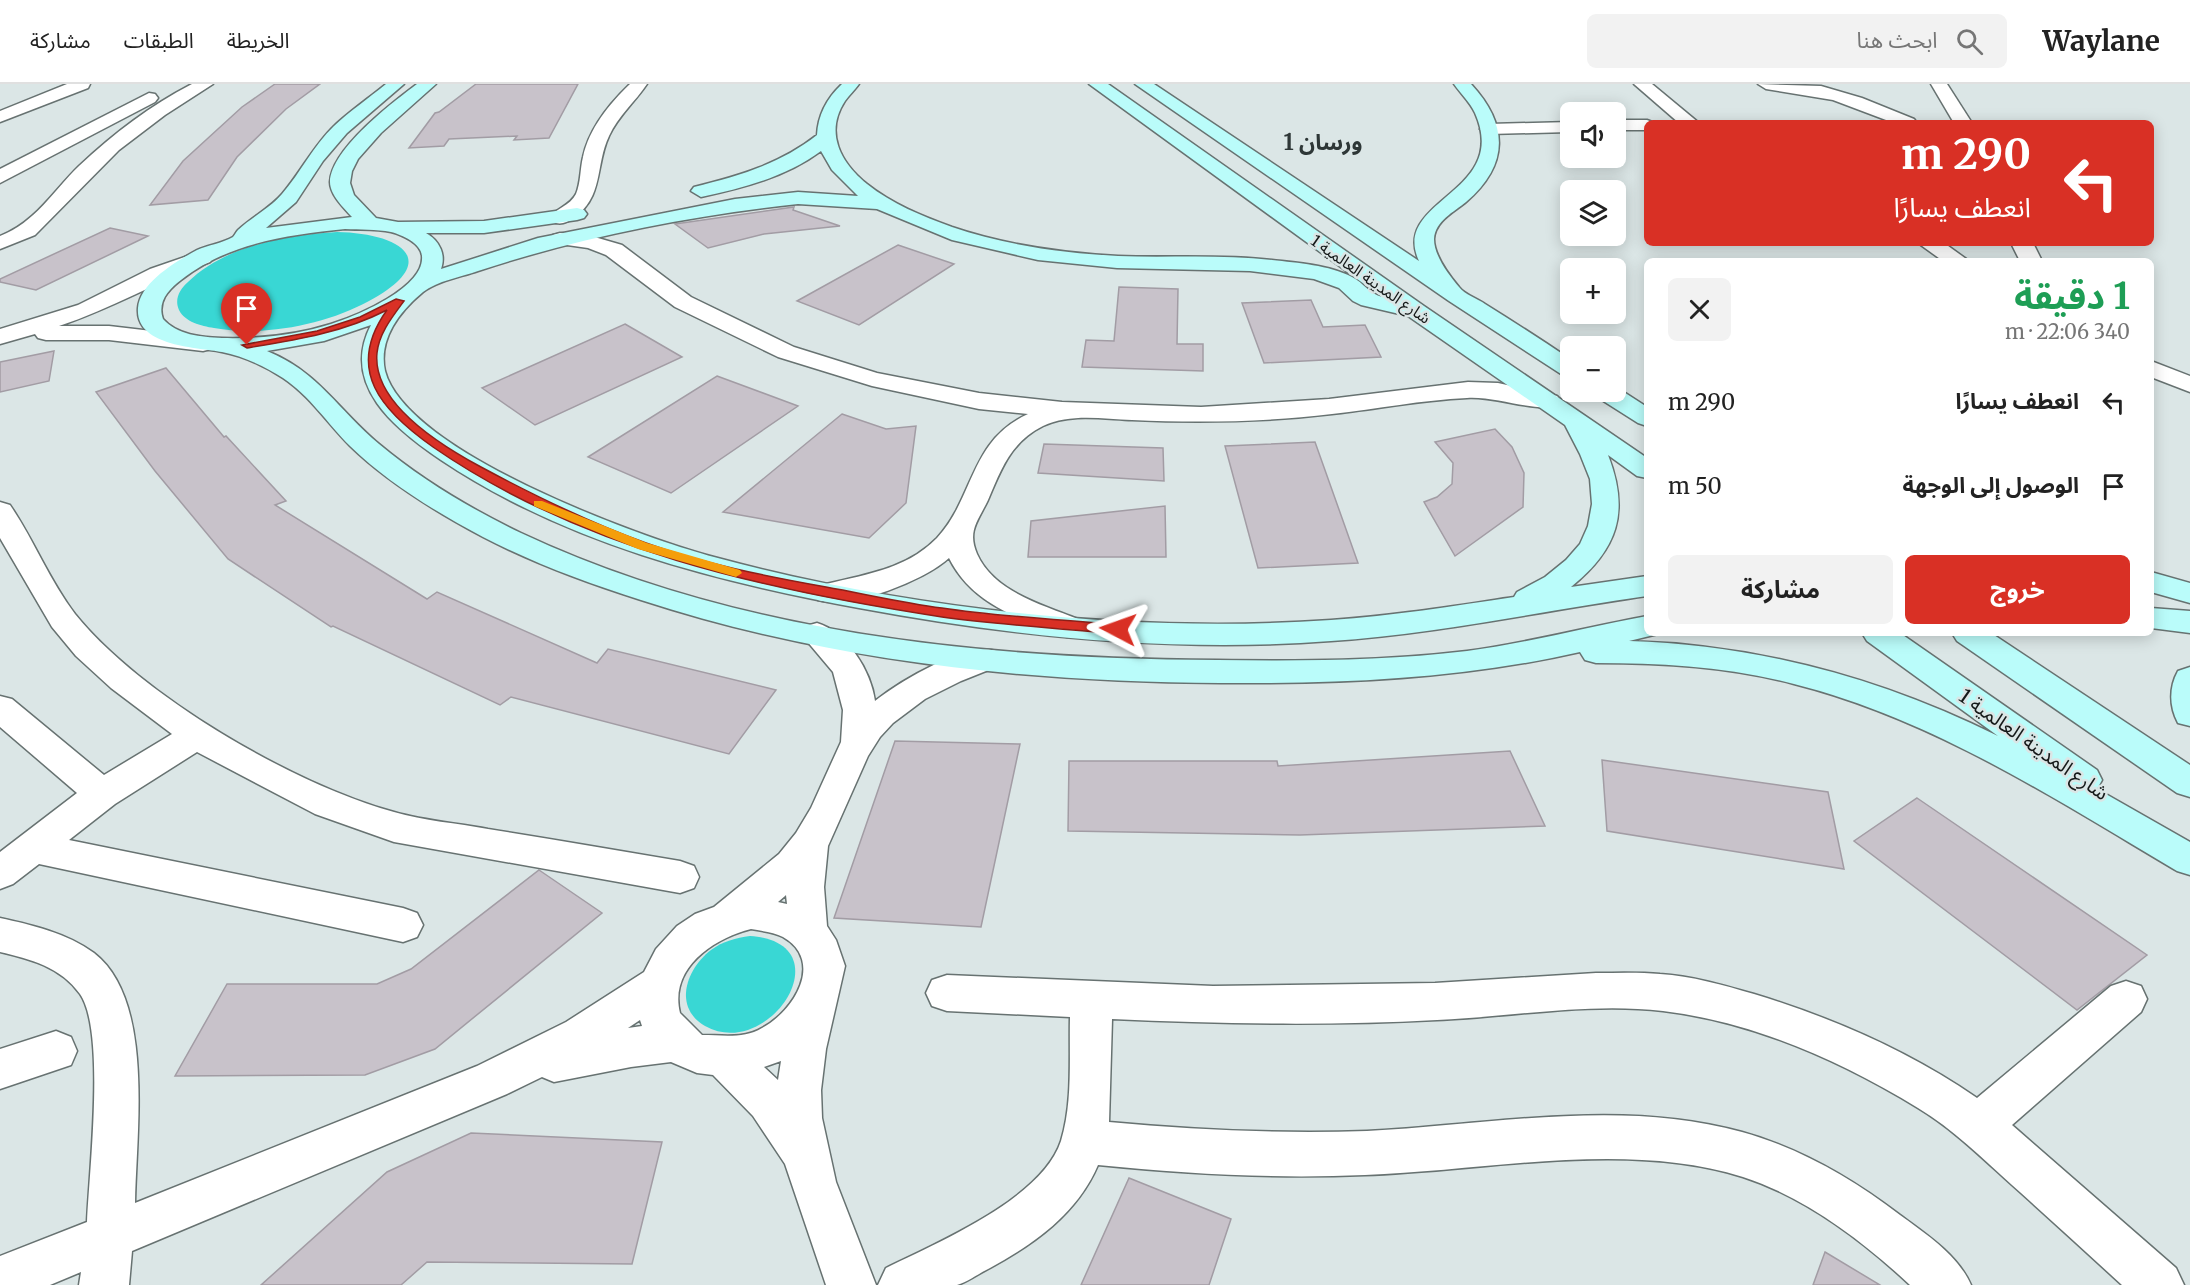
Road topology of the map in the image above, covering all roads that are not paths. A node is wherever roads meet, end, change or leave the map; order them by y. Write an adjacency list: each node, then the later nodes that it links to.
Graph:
1 (82, 84): 13 (street)
2 (396, 84): 29 (street)
3 (428, 84): 26 (street)
4 (639, 84): 27 (street)
5 (851, 84): 21 (street)
6 (1097, 84): 35 (street, شارع المدينة العالمية 1)
7 (1143, 84): 34 (street, شارع المدينة العالمية 1)
8 (1462, 84): 20 (street)
9 (1642, 84): 14 (street)
10 (1766, 84): 15 (street)
11 (1939, 84): 16 (street)
12 (203, 85): 22 (street); 28 (street)
13 (4, 109)
14 (1686, 120)
15 (1901, 120)
16 (1961, 120)
17 (1644, 124): 18 (street)
18 (1626, 125)
19 (1560, 127): 20 (street)
20 (1489, 129): 34 (street)
21 (825, 138): 23 (street); 24 (street)
22 (0, 177)
23 (685, 194)
24 (883, 203): 27 (street); 35 (street)
25 (594, 211): 27 (street)
26 (380, 225): 27 (street); 29 (street); 33 (street)
27 (560, 228): 33 (street); 41 (street)
28 (0, 243)
29 (230, 245): 31 (street)
30 (1934, 246): 32 (street)
31 (206, 255): 36 (street); 37 (street)
32 (1953, 258)
33 (410, 292): 37 (street); 54 (street)
34 (1457, 296): 38 (street, شارع المدينة العالمية 1)
35 (1416, 311): 44 (street, شارع المدينة العالمية 1)
36 (0, 338): 37 (street)
37 (214, 345): 62 (street)
38 (1560, 363)
39 (2154, 369): 40 (street)
40 (2190, 385)
41 (979, 401): 45 (street); 48 (street)
42 (1622, 402): 47 (street)
43 (1626, 402): 46 (street)
44 (1557, 408): 45 (street); 49 (street, شارع المدينة العالمية 1); 57 (street)
45 (1062, 410): 48 (street)
46 (1644, 410)
47 (1644, 416)
48 (1004, 440): 51 (street)
49 (1644, 468)
50 (0, 511): 70 (street)
51 (957, 532): 54 (street); 60 (street)
52 (2154, 583): 56 (street)
53 (1644, 587): 57 (street)
54 (829, 593): 60 (street)
55 (2154, 593): 56 (street)
56 (2190, 595)
57 (1500, 611): 60 (street)
58 (2154, 618): 59 (street)
59 (2190, 622)
60 (1067, 626)
61 (1644, 628): 65 (street)
62 (817, 634): 66 (street); 71 (street)
63 (1882, 636): 76 (street, شارع المدينة العالمية 1)
64 (1972, 636): 72 (street)
65 (1528, 653): 66 (street); 77 (street)
66 (985, 659): 71 (street)
67 (2190, 680): 69 (street)
68 (0, 708): 73 (street)
69 (2190, 714)
70 (197, 735): 73 (street); 79 (street)
71 (858, 742): 74 (street)
72 (2190, 783)
73 (102, 794): 75 (street)
74 (809, 844): 80 (street); 82 (street)
75 (32, 847): 78 (street); 81 (street)
76 (2190, 855)
77 (2190, 860)
78 (0, 873)
79 (680, 877)
80 (728, 918): 82 (street); 84 (street)
81 (402, 925)
82 (808, 932): 88 (street)
83 (0, 935): 97 (street)
84 (659, 984): 89 (street); 93 (street)
85 (947, 993): 87 (street)
86 (2126, 999): 94 (street)
87 (1091, 1002): 94 (street); 95 (street)
88 (813, 1008): 91 (street); 96 (street)
89 (676, 1042): 91 (street); 93 (street)
90 (56, 1051): 92 (street)
91 (725, 1058): 96 (street)
92 (0, 1069)
93 (492, 1080): 97 (street)
94 (1979, 1125): 103 (street)
95 (1084, 1142): 101 (street); 102 (street)
96 (805, 1155): 100 (street)
97 (110, 1236): 98 (street); 99 (street)
98 (0, 1281)
99 (104, 1285)
100 (851, 1285)
101 (903, 1285)
102 (1946, 1285)
103 (2159, 1285)

